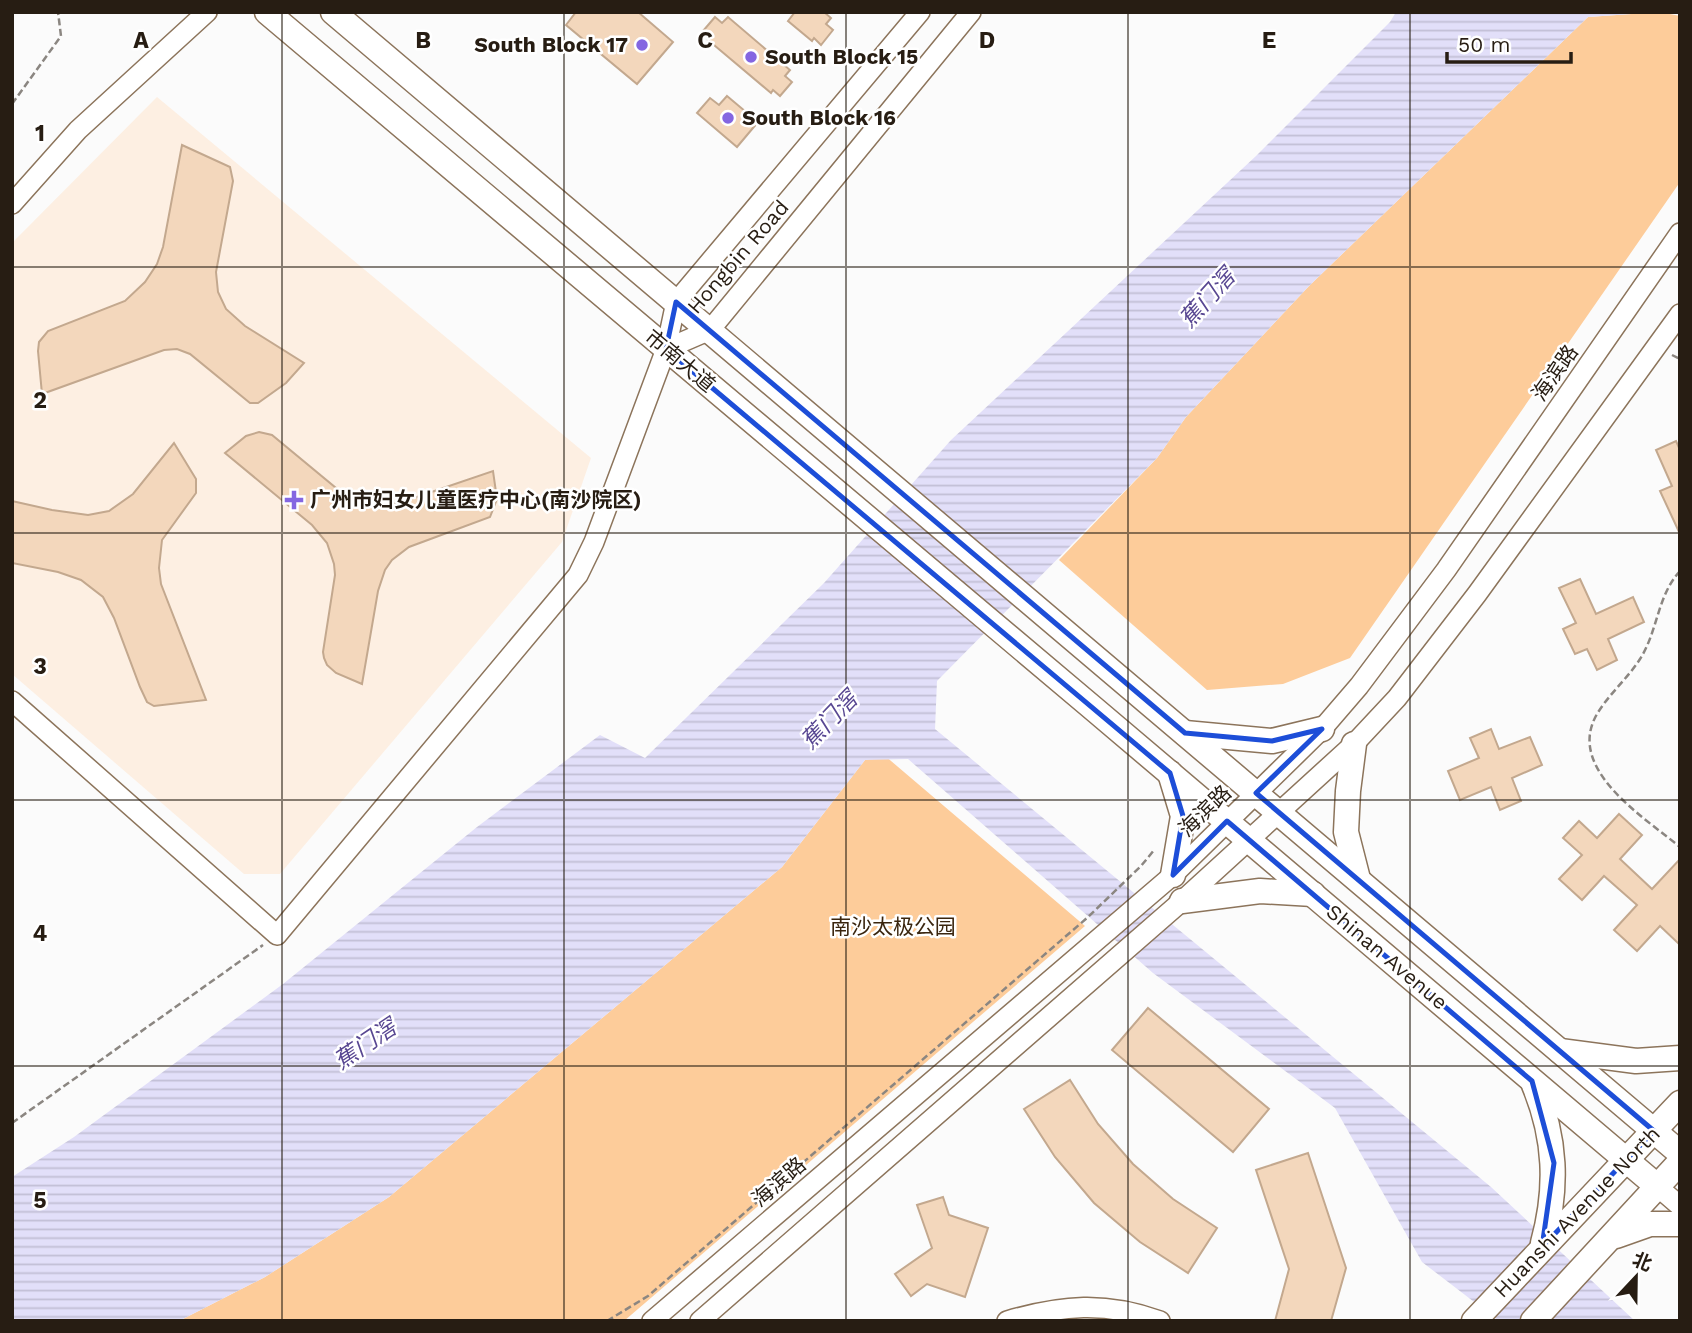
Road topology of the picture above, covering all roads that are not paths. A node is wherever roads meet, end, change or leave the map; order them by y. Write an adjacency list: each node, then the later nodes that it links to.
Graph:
1 (207, 12): 6 (street)
2 (267, 12): 11 (main road, 市南大道)
3 (333, 12): 8 (main road, 市南大道)
4 (920, 12): 8 (street, Hongbin Road)
5 (971, 12): 10 (street, Hongbin Road)
6 (12, 204)
7 (1680, 233): 15 (street, 海滨路)
8 (676, 302): 10 (main road, 市南大道); 11 (street, Hongbin Road)
9 (1680, 314): 17 (street)
10 (710, 330): 11 (street, Hongbin Road); 12 (main road, 市南大道)
11 (666, 349): 13 (street); 14 (main road, 市南大道)
12 (1120, 678): 16 (main road, Shinan Avenue)
13 (12, 701)
14 (1094, 709): 18 (main road, Shinan Avenue)
15 (1322, 729): 16 (main road); 19 (street, 海滨路)
16 (1185, 733): 19 (main road, Shinan Avenue)
17 (1354, 744): 20 (street); 24 (main road)
18 (1170, 773): 21 (main road, Shinan Avenue); 23 (main road)
19 (1256, 793): 20 (main road, Shinan Avenue); 21 (street, 海滨路)
20 (1279, 813): 22 (street); 24 (main road, Shinan Avenue)
21 (1227, 821): 22 (main road, Shinan Avenue); 23 (street, 海滨路)
22 (1249, 840): 25 (main road, Shinan Avenue); 26 (street)
23 (1172, 875): 40 (street, 海滨路)
24 (1358, 879): 27 (main road, Shinan Avenue)
25 (1313, 894): 26 (main road); 29 (main road, Shinan Avenue)
26 (1182, 901): 41 (street)
27 (1560, 1051): 28 (main road); 31 (main road, Shinan Avenue)
28 (1680, 1058)
29 (1532, 1081): 33 (main road, Shinan Avenue); 39 (main road)
30 (1680, 1103): 31 (main road, Huanshi Avenue North)
31 (1654, 1131): 32 (main road, Shinan Avenue); 33 (main road, Huanshi Avenue North)
32 (1680, 1153)
33 (1626, 1160): 35 (main road, Shinan Avenue); 39 (main road, Huanshi Avenue North)
34 (1680, 1163): 35 (main road, Huanshi Avenue North)
35 (1658, 1187): 36 (street, Shinan Avenue); 38 (main road, Huanshi Avenue North)
36 (1680, 1206)
37 (1680, 1224): 38 (main road)
38 (1609, 1239): 45 (main road, Huanshi Avenue North)
39 (1542, 1247): 44 (main road, Huanshi Avenue North)
40 (652, 1321)
41 (699, 1321)
42 (1007, 1321): 43 (street)
43 (1160, 1321)
44 (1474, 1321)
45 (1533, 1321)

